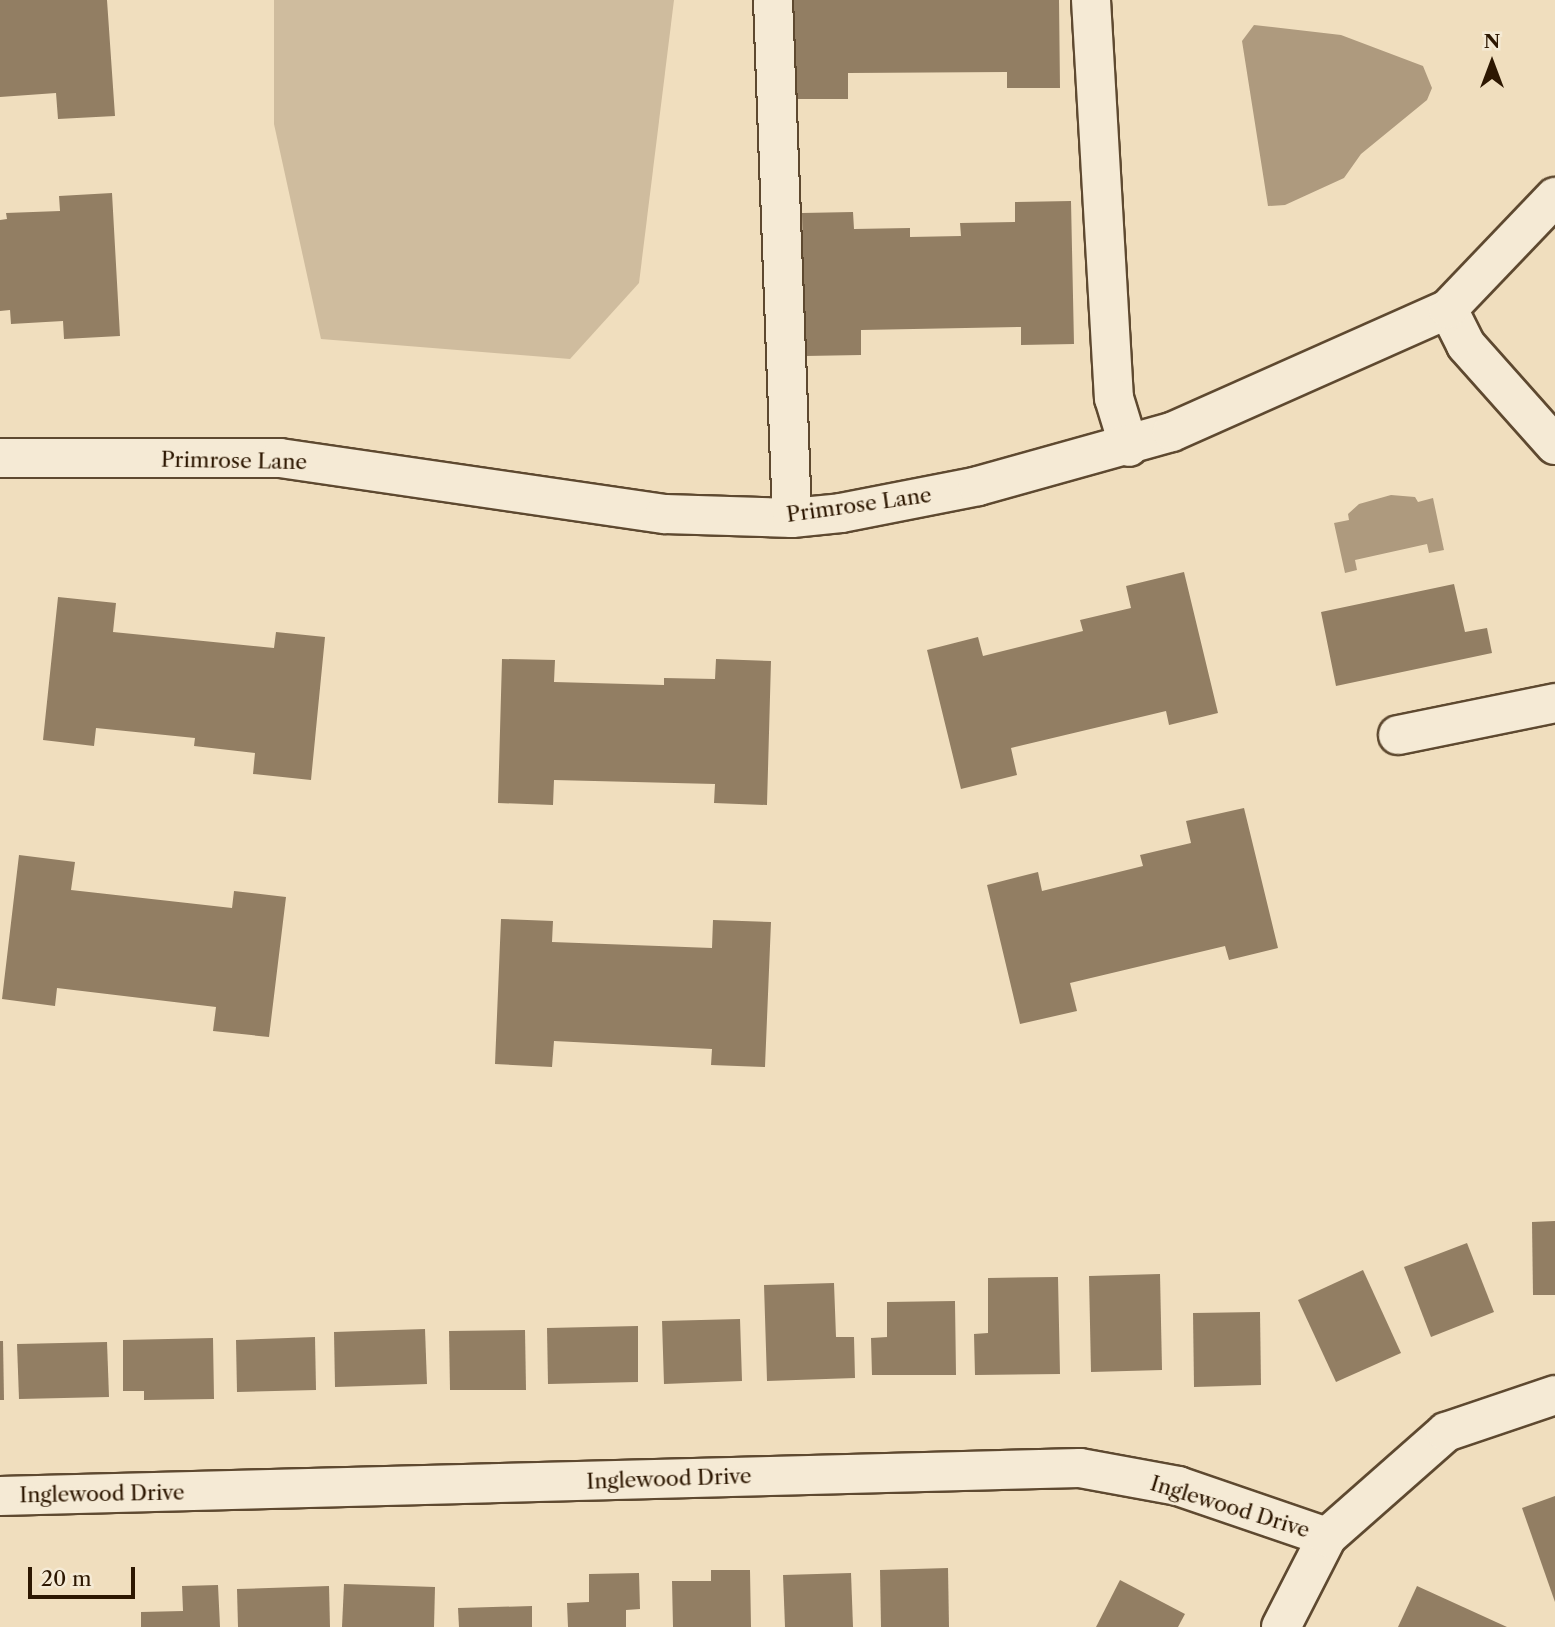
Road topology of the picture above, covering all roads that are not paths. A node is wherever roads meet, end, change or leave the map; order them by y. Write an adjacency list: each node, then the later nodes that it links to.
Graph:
1 (772, 0): 8 (street)
2 (1091, 0): 6 (street)
3 (1555, 197): 4 (street, Primrose Lane)
4 (1448, 309): 5 (street); 6 (street, Primrose Lane)
5 (1555, 445)
6 (1129, 447): 8 (street, Primrose Lane)
7 (0, 458): 8 (street, Primrose Lane)
8 (792, 518)
9 (1555, 703): 10 (street)
10 (1398, 735)
11 (1555, 1395): 13 (street)
12 (0, 1496): 13 (street, Inglewood Drive)
13 (1327, 1537): 14 (street)
14 (1281, 1627)

